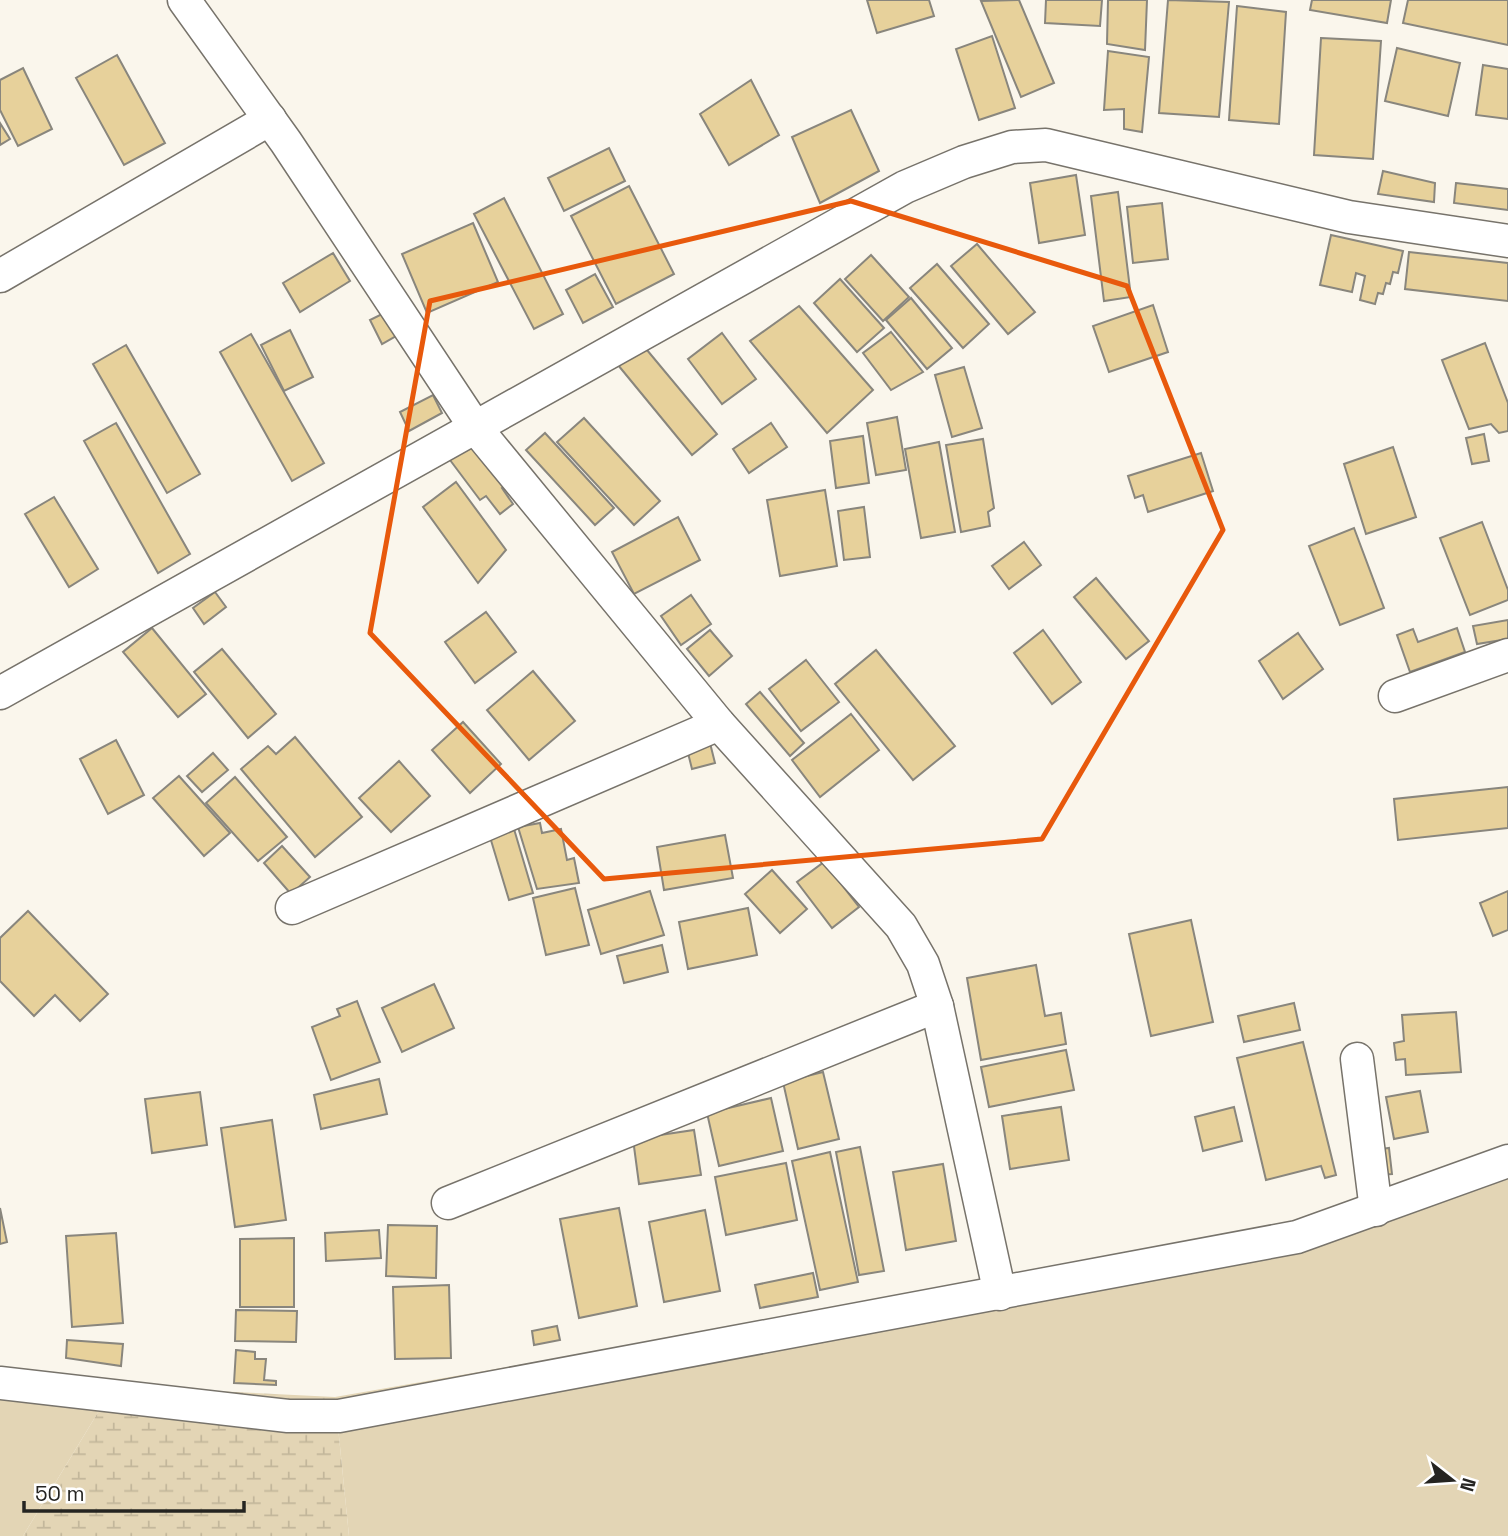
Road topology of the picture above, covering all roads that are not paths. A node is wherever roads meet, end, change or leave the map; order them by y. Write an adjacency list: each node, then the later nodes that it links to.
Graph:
1 (184, 0): 2 (street)
2 (270, 119): 4 (street); 5 (street)
3 (1508, 241): 5 (street)
4 (0, 276)
5 (475, 427): 7 (street); 9 (street)
6 (1508, 655): 8 (street)
7 (0, 693)
8 (1395, 696)
9 (719, 724): 10 (street); 11 (street)
10 (292, 908)
11 (936, 1006): 14 (street); 16 (street)
12 (1357, 1059): 15 (street)
13 (1508, 1161): 15 (street)
14 (447, 1203)
15 (1376, 1210): 16 (street)
16 (1000, 1294): 17 (street)
17 (0, 1383)

